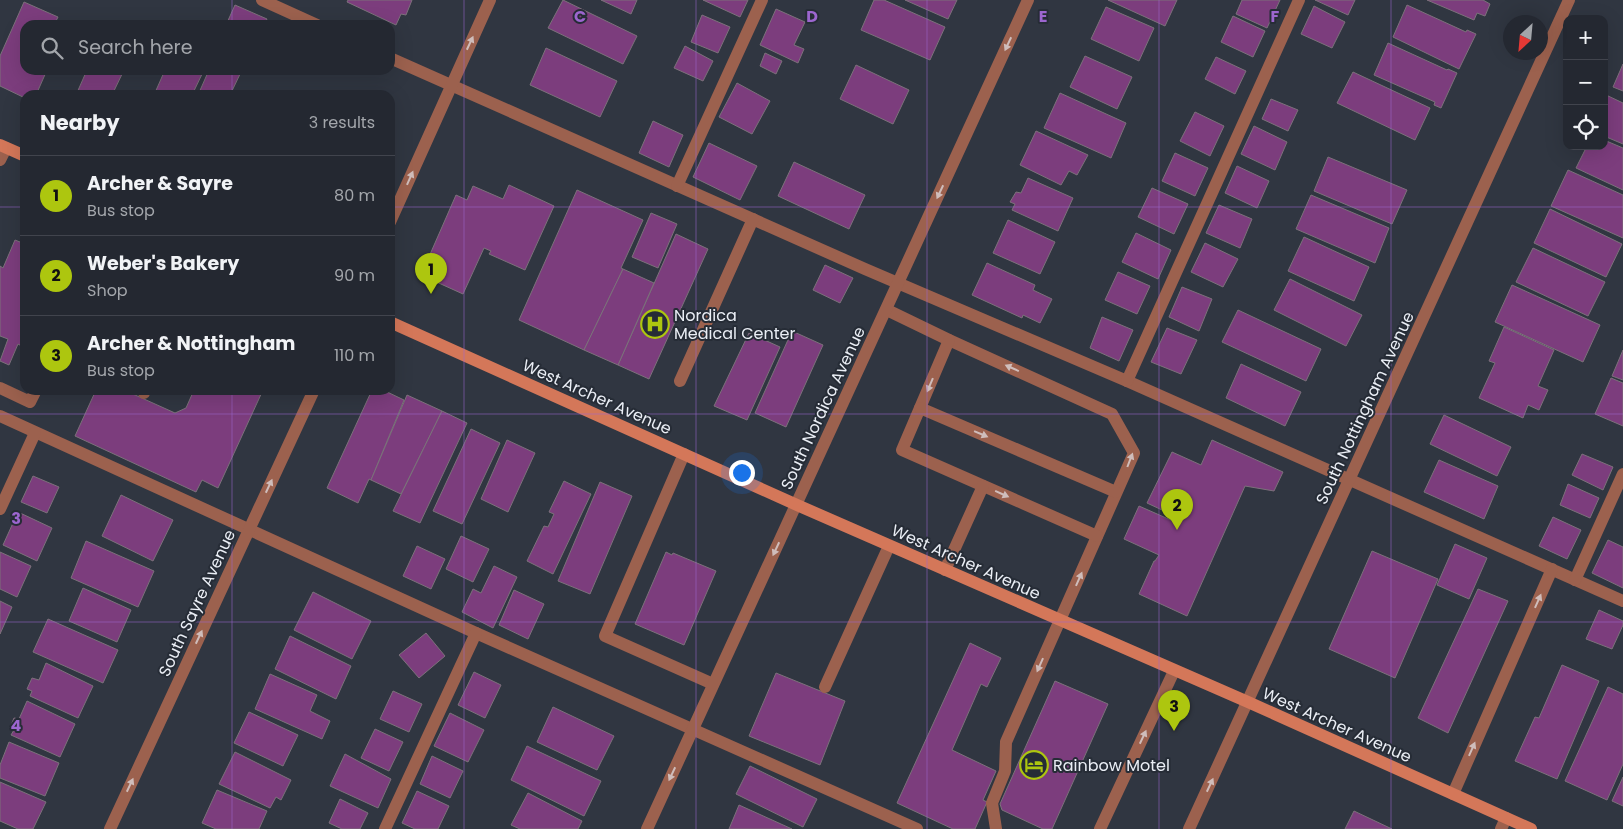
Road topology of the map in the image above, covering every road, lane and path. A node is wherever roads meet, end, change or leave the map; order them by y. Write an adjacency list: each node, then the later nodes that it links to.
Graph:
1 (262, 0): 7 (street)
2 (490, 0): 9 (street, one-way to 2)
3 (762, 0): 13 (street)
4 (1028, 0): 16 (street, South Nordica Avenue, one-way to 16)
5 (1299, 0): 21 (street)
6 (1569, 0): 30 (street, South Nottingham Avenue)
7 (306, 20)
8 (395, 60): 9 (street)
9 (450, 86): 13 (street); 14 (street, one-way to 9)
10 (3, 146): 11 (main road); 12 (street)
11 (20, 154)
12 (0, 160)
13 (677, 186): 15 (street)
14 (395, 211)
15 (753, 219): 16 (street); 20 (street)
16 (898, 283): 17 (street, South Nordica Avenue); 21 (street)
17 (887, 310): 19 (street); 33 (street, South Nordica Avenue)
18 (395, 324): 28 (main road, West Archer Avenue)
19 (949, 340): 25 (street, one-way to 25); 32 (street, one-way to 19)
20 (680, 381)
21 (1127, 381): 30 (street)
22 (0, 388): 23 (street)
23 (34, 395)
24 (312, 395): 35 (street, South Sayre Avenue, one-way to 24)
25 (920, 408): 31 (street); 32 (street, one-way to 32)
26 (0, 416): 27 (street)
27 (35, 433): 34 (street); 35 (street)
28 (684, 454): 33 (main road, West Archer Avenue); 45 (street)
29 (1623, 474): 40 (street)
30 (1350, 480): 38 (street); 47 (street, South Nottingham Avenue)
31 (983, 486): 36 (street, one-way to 36); 39 (street)
32 (1116, 492): 36 (street)
33 (797, 505): 37 (main road, West Archer Avenue); 45 (street, South Nordica Avenue, one-way to 45)
34 (0, 509)
35 (249, 530): 43 (street); 51 (street, South Sayre Avenue, one-way to 35)
36 (1097, 536): 42 (street, one-way to 36)
37 (889, 546): 39 (main road, West Archer Avenue); 46 (street)
38 (1552, 569): 40 (street); 49 (street, one-way to 38)
39 (945, 570): 42 (main road, West Archer Avenue)
40 (1575, 580): 41 (street)
41 (1623, 601)
42 (1060, 621): 44 (main road, West Archer Avenue); 55 (street, one-way to 55)
43 (476, 633): 48 (street); 52 (street)
44 (1174, 671): 47 (main road, West Archer Avenue); 56 (street, one-way to 44)
45 (713, 684): 48 (street, South Nordica Avenue)
46 (825, 687)
47 (1248, 702): 49 (main road, West Archer Avenue); 57 (street, South Nottingham Avenue, one-way to 47)
48 (692, 730): 53 (street, South Nordica Avenue, one-way to 53); 54 (street)
49 (1453, 794): 50 (main road, West Archer Avenue)
50 (1504, 824): 58 (main road, West Archer Avenue)
51 (110, 829)
52 (385, 829)
53 (647, 829)
54 (917, 829)
55 (996, 829)
56 (1100, 829)
57 (1189, 829)
58 (1531, 829)

